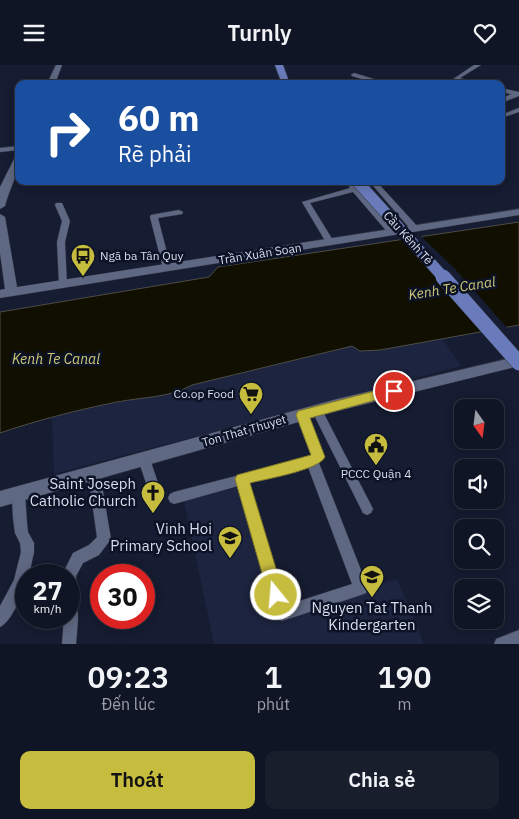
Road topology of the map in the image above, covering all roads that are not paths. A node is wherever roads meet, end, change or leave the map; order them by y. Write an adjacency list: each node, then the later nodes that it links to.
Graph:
1 (59, 65): 6 (main road)
2 (274, 65): 7 (main road)
3 (279, 65): 8 (main road)
4 (478, 65): 10 (street)
5 (354, 75): 9 (street)
6 (53, 80)
7 (280, 80)
8 (285, 80)
9 (378, 80)
10 (458, 80)
11 (505, 91): 12 (street)
12 (518, 94): 13 (street)
13 (505, 99)
14 (519, 110): 15 (street)
15 (505, 115)
16 (15, 149): 17 (street)
17 (0, 150)
18 (15, 166): 25 (main road)
19 (356, 185): 31 (street)
20 (360, 185): 30 (street)
21 (360, 185): 35 (main road, Cầu Kênh Tẻ)
22 (360, 185): 36 (main road, Cầu Kênh Tẻ, bridge)
23 (376, 185): 29 (street)
24 (58, 205): 33 (street)
25 (0, 206)
26 (179, 211): 32 (street)
27 (519, 212): 29 (main road, Trần Xuân Soạn)
28 (0, 217): 34 (main road)
29 (415, 229): 30 (main road, Trần Xuân Soạn)
30 (392, 232): 31 (main road, Trần Xuân Soạn)
31 (330, 242): 32 (main road, Trần Xuân Soạn)
32 (167, 268): 33 (main road, Trần Xuân Soạn)
33 (64, 285): 34 (main road, Trần Xuân Soạn)
34 (6, 293)
35 (519, 349)
36 (517, 364): 37 (main road, Ton That Thuyet)
37 (310, 413): 38 (main road, Ton That Thuyet); 39 (street); 46 (street)
38 (144, 459): 40 (main road, Ton That Thuyet); 43 (street)
39 (312, 461): 41 (street); 41 (street)
40 (94, 474): 42 (main road, Ton That Thuyet); 49 (street)
41 (242, 479): 44 (street)
42 (18, 494): 45 (main road, Ton That Thuyet); 47 (street)
43 (157, 498)
44 (174, 498)
45 (0, 499)
46 (367, 509)
47 (0, 620)
48 (519, 637): 50 (street)
49 (69, 644)
50 (501, 644)

